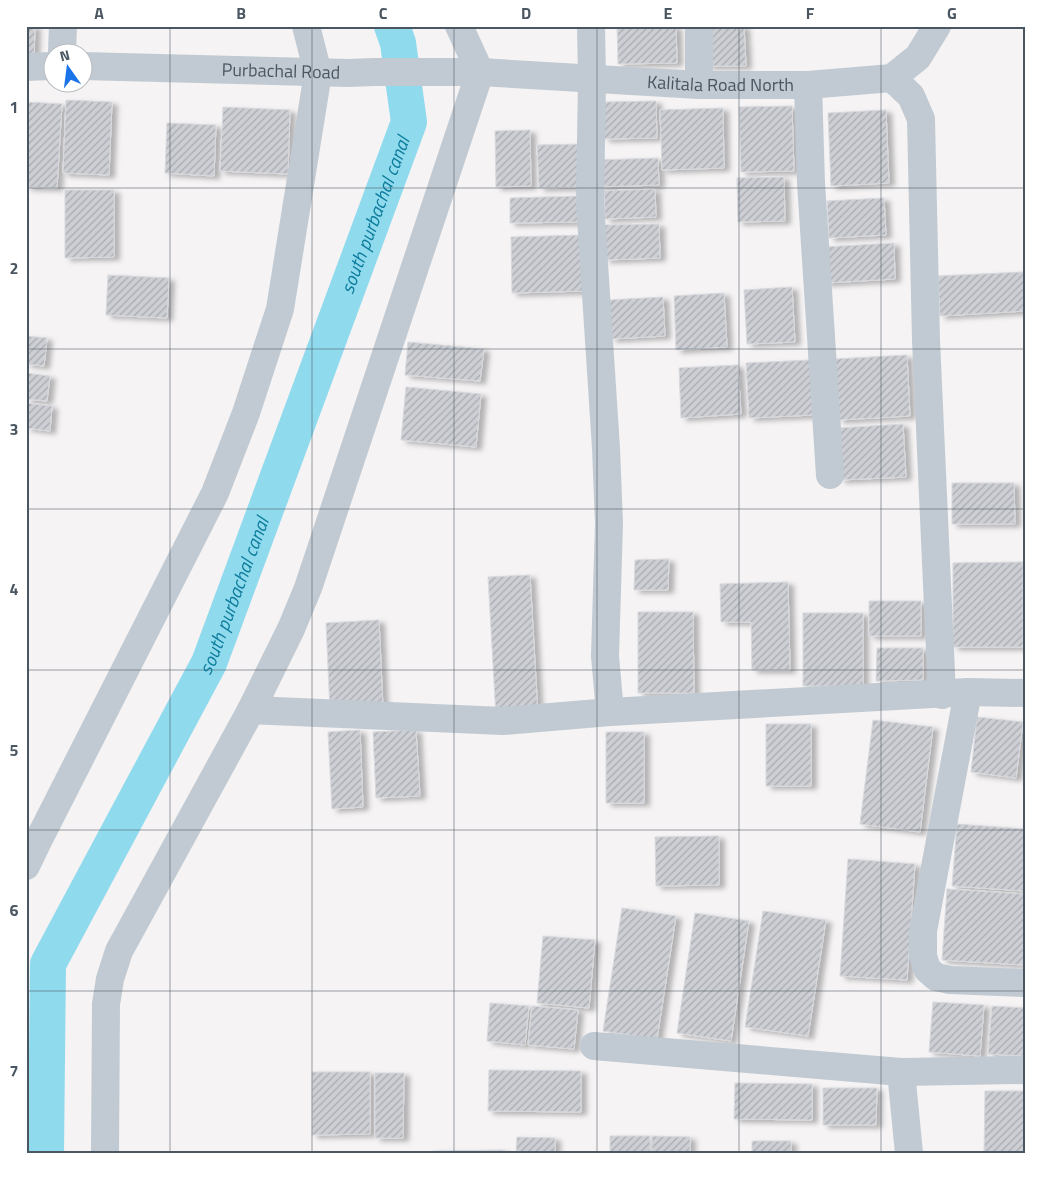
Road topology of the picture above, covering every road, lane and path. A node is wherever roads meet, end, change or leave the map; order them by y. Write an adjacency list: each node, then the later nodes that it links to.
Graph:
1 (63, 26): 7 (street)
2 (306, 26): 11 (street)
3 (459, 26): 12 (street)
4 (591, 26): 14 (street)
5 (699, 26): 15 (street)
6 (937, 26): 13 (street)
7 (62, 42)
8 (42, 66): 10 (street)
9 (92, 66): 11 (street, Purbachal Road)
10 (26, 67)
11 (318, 72): 12 (street, Purbachal Road); 22 (street)
12 (480, 72): 14 (street, Kalitala Road North); 20 (street)
13 (892, 78): 16 (street, Kalitala Road North); 18 (street)
14 (592, 80): 15 (street, Kalitala Road North); 21 (street)
15 (699, 85): 16 (street, Kalitala Road North)
16 (808, 85): 17 (street)
17 (830, 475)
18 (955, 693): 19 (street); 21 (street); 23 (street)
19 (1025, 693)
20 (251, 710): 21 (street); 27 (street)
21 (610, 712)
22 (26, 866)
23 (1025, 983)
24 (594, 1046): 26 (street)
25 (1025, 1070): 26 (street)
26 (901, 1072): 28 (street)
27 (105, 1153)
28 (909, 1153)

